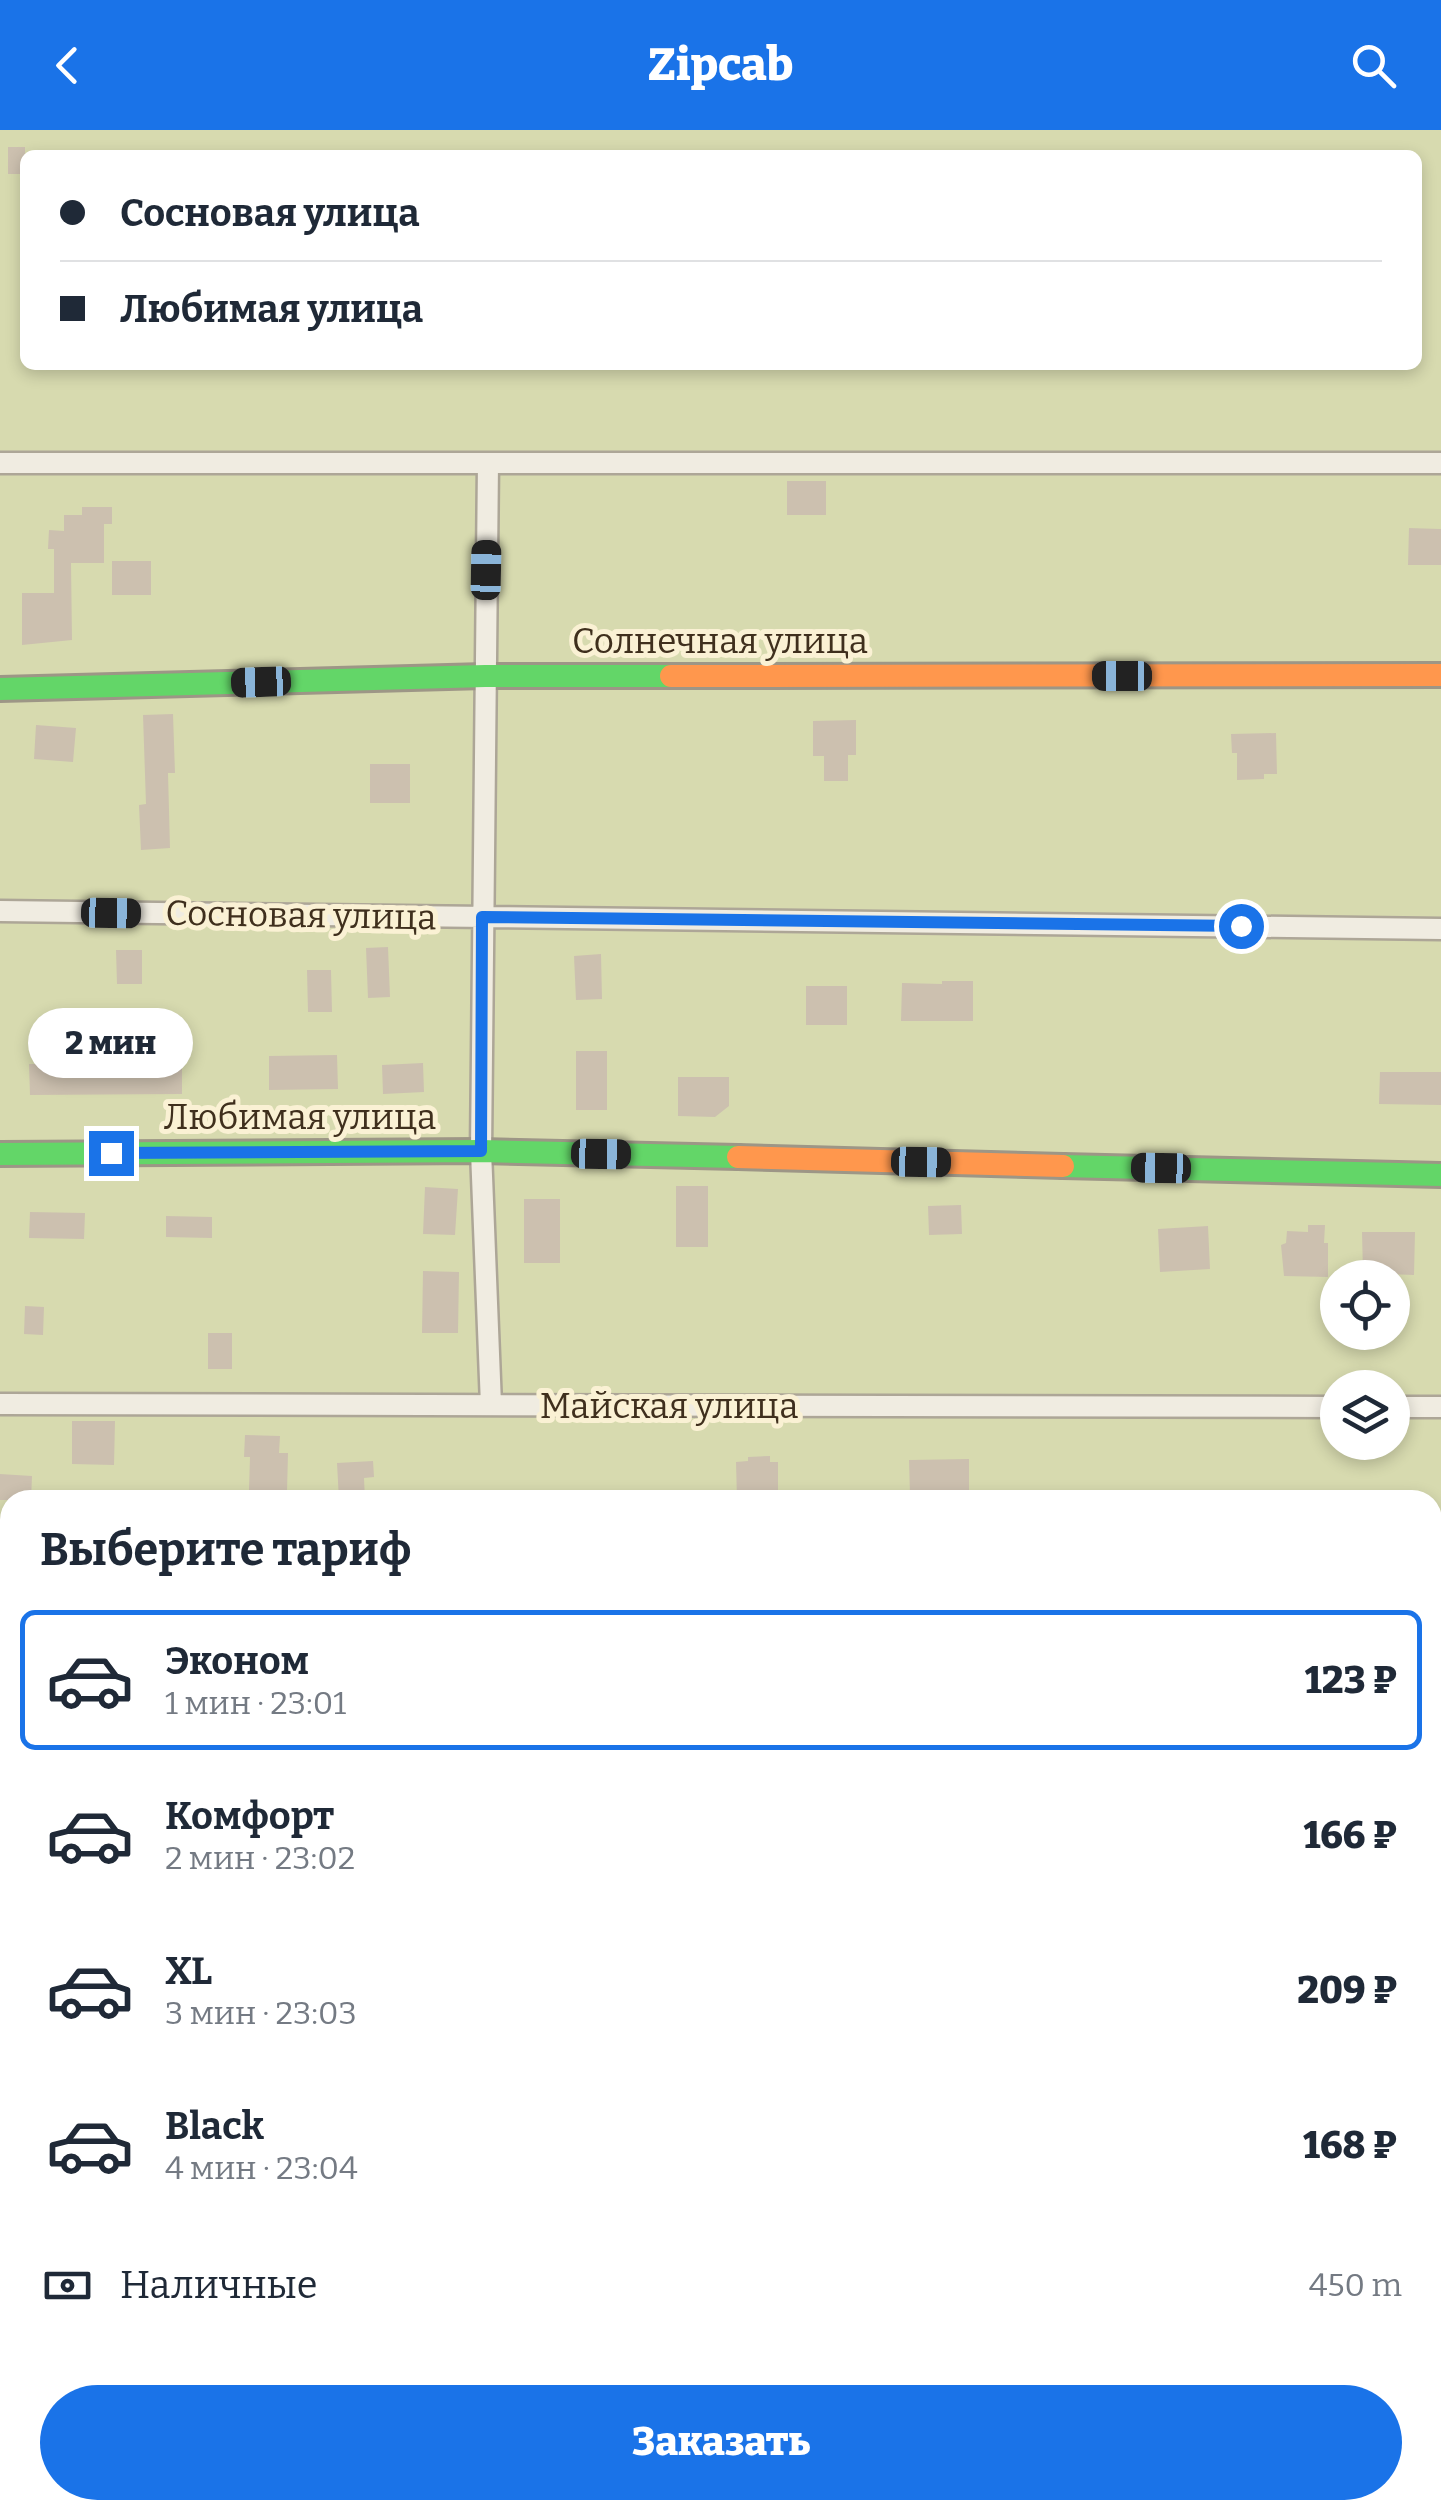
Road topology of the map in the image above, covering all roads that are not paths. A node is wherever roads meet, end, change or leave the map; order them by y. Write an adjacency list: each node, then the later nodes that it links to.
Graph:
1 (0, 463): 2 (street)
2 (488, 463): 3 (street); 4 (street)
3 (1441, 463)
4 (484, 676): 5 (main road, Солнечная улица); 6 (main road, Солнечная улица); 8 (street)
5 (1441, 676)
6 (0, 689)
7 (0, 912): 8 (street, Сосновая улица)
8 (482, 917): 9 (street, Сосновая улица); 10 (street)
9 (1441, 929)
10 (481, 1151): 11 (main road, Любимая улица); 12 (main road, Любимая улица); 14 (street)
11 (0, 1154)
12 (1441, 1175)
13 (0, 1404): 14 (street, Майская улица)
14 (492, 1405): 15 (street, Майская улица)
15 (1320, 1407)
16 (1410, 1407): 17 (street)
17 (1441, 1407)

